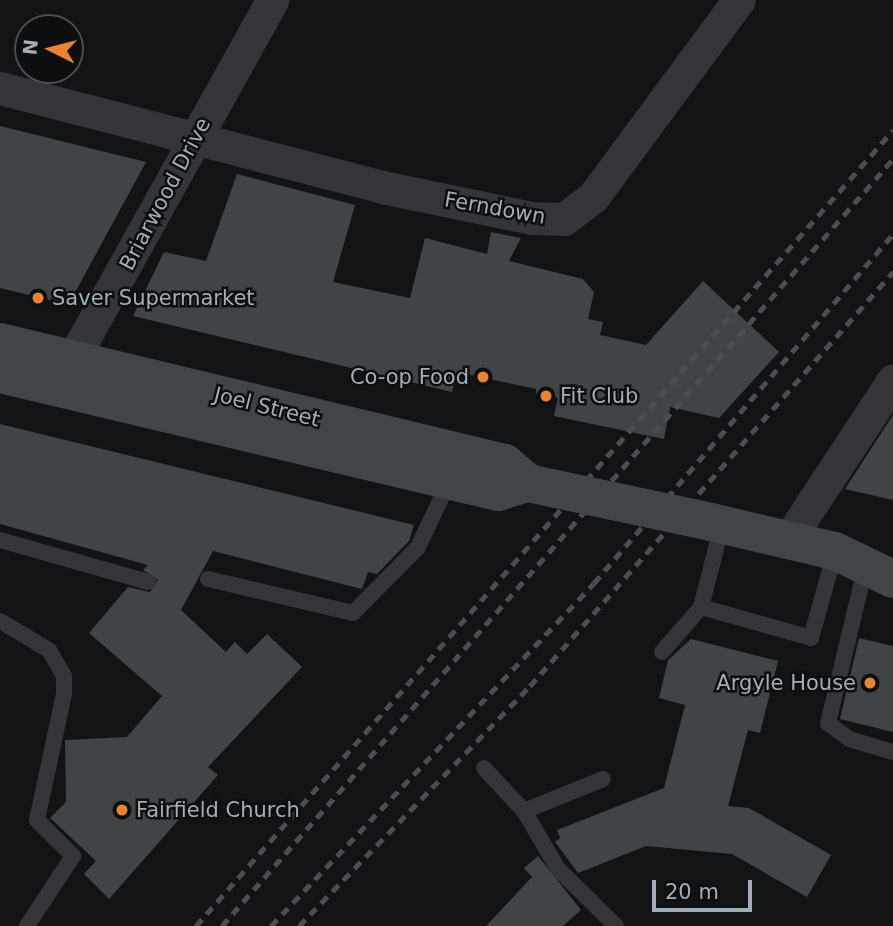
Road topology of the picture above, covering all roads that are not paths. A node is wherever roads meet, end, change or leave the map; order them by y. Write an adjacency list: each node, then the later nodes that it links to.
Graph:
1 (272, 0): 4 (street, Briarwood Drive)
2 (739, 0): 4 (street, Ferndown)
3 (0, 89): 4 (street, Ferndown)
4 (194, 137): 7 (street, Briarwood Drive)
5 (0, 342): 7 (main road, Joel Street)
6 (0, 374): 7 (main road, Joel Street)
7 (69, 375): 9 (main road, Joel Street); 10 (main road, Joel Street)
8 (893, 380): 13 (street)
9 (449, 482): 10 (main road, Joel Street); 15 (lane)
10 (528, 483): 11 (main road, Joel Street, bridge)
11 (717, 524): 13 (main road, Joel Street); 17 (lane)
12 (0, 540): 16 (lane)
13 (788, 540): 14 (main road, Joel Street)
14 (872, 564): 17 (lane); 20 (lane)
15 (208, 579)
16 (148, 582)
17 (701, 607): 19 (lane)
18 (0, 621): 24 (lane)
19 (662, 652)
20 (893, 752)
21 (484, 768): 23 (lane)
22 (603, 779): 23 (lane)
23 (524, 811): 25 (lane)
24 (27, 926)
25 (616, 926)

